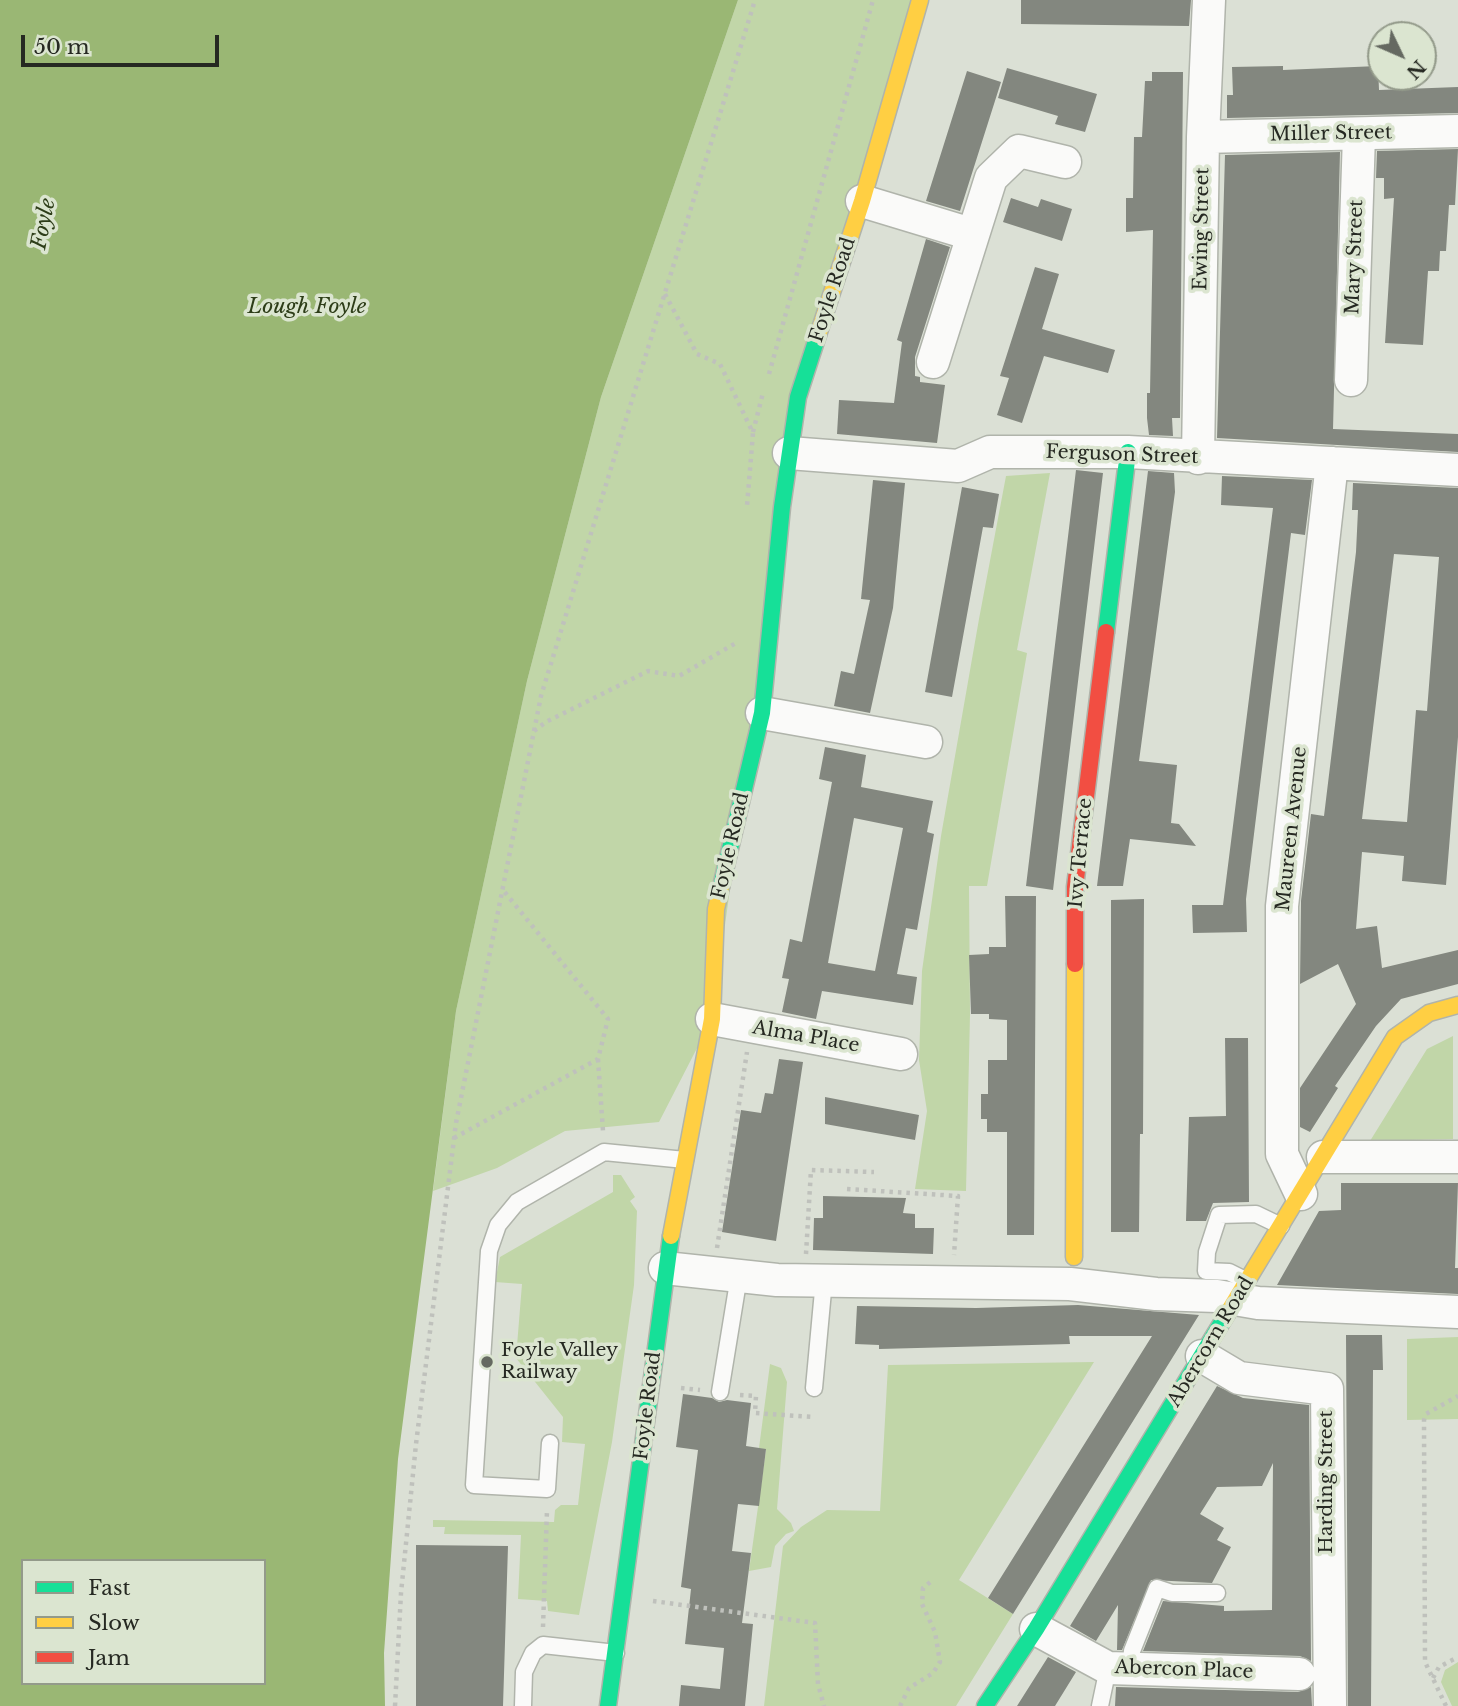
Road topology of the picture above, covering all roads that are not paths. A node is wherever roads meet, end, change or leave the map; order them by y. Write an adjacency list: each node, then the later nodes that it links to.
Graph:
1 (920, 0): 7 (main road, Foyle Road)
2 (1209, 0): 5 (street, Ewing Street)
3 (1458, 131): 4 (street, Miller Street)
4 (1359, 135): 5 (street, Miller Street); 10 (street, Mary Street)
5 (1203, 136): 13 (street, Ewing Street)
6 (1065, 162): 8 (street)
7 (862, 201): 8 (street); 12 (main road, Foyle Road)
8 (971, 234): 9 (street)
9 (933, 362)
10 (1351, 380)
11 (1128, 452): 12 (street, Ferguson Street); 13 (street, Ferguson Street); 26 (main road, Ivy Terrace)
12 (789, 453): 16 (main road, Foyle Road)
13 (1198, 458): 14 (street, Ferguson Street)
14 (1332, 463): 15 (street, Ferguson Street); 24 (street, Maureen Avenue)
15 (1458, 470)
16 (762, 713): 17 (street); 19 (main road, Foyle Road)
17 (926, 742)
18 (1458, 1005): 21 (main road, Abercorn Road)
19 (712, 1019): 20 (street, Alma Place); 23 (main road, Foyle Road)
20 (901, 1054)
21 (1323, 1157): 22 (street); 24 (main road, Abercorn Road)
22 (1458, 1157)
23 (685, 1160): 27 (main road, Foyle Road); 35 (lane)
24 (1301, 1194): 25 (main road, Abercorn Road)
25 (1281, 1226): 30 (main road, Abercorn Road); 30 (lane)
26 (1074, 1256)
27 (665, 1268): 28 (street); 38 (main road, Foyle Road)
28 (727, 1268): 29 (street); 34 (lane)
29 (814, 1280): 30 (street); 33 (lane)
30 (1242, 1289): 31 (street); 32 (main road, Abercorn Road)
31 (1458, 1312)
32 (1202, 1356): 37 (main road, Abercorn Road); 45 (street, Harding Street)
33 (814, 1388)
34 (720, 1392)
35 (550, 1443)
36 (1217, 1593): 39 (lane)
37 (1036, 1629): 39 (street, Abercon Place); 43 (main road, Abercorn Road)
38 (617, 1653): 41 (lane); 42 (main road, Foyle Road)
39 (1119, 1669): 40 (street, Abercon Place); 44 (lane)
40 (1299, 1674)
41 (523, 1706)
42 (608, 1706)
43 (985, 1706)
44 (1101, 1706)
45 (1330, 1706)

